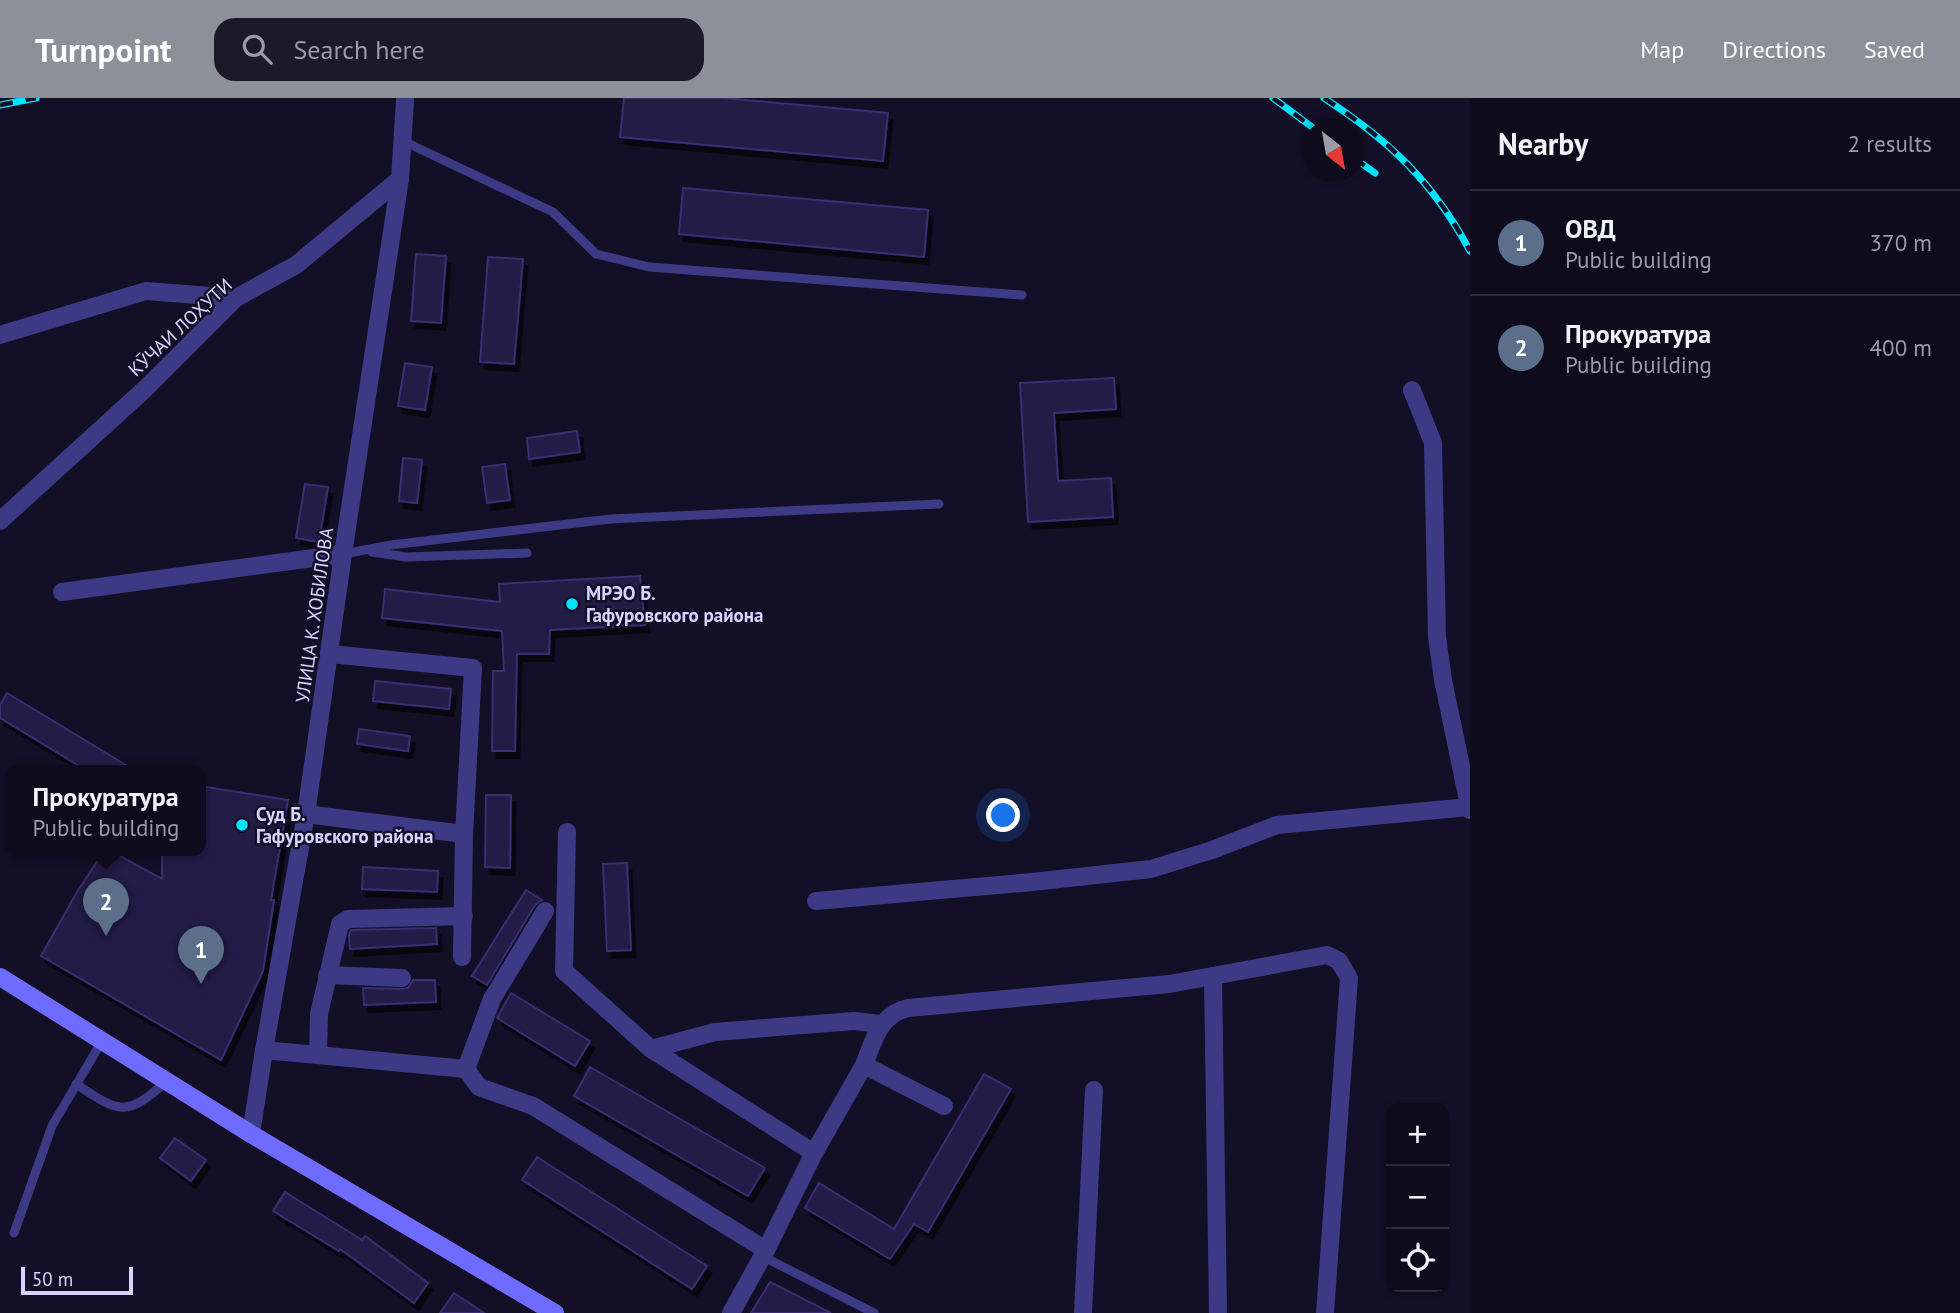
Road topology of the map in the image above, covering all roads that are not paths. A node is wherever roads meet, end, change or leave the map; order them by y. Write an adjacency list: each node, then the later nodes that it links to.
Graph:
1 (405, 100): 2 (street, УЛИЦА К. ХОБИЛОВА)
2 (403, 141): 3 (street, УЛИЦА К. ХОБИЛОВА); 4 (lane)
3 (400, 179): 5 (street, КӮЧАИ ЛОҲУТИ); 12 (street, УЛИЦА К. ХОБИЛОВА)
4 (1021, 295)
5 (236, 298): 6 (street); 9 (street, КӮЧАИ ЛОҲУТИ)
6 (0, 335)
7 (1412, 390): 15 (street)
8 (939, 504): 10 (lane)
9 (0, 521)
10 (367, 551): 11 (lane); 12 (lane)
11 (527, 553)
12 (343, 554): 13 (street); 14 (street, УЛИЦА К. ХОБИЛОВА)
13 (62, 592)
14 (330, 654): 16 (street, УЛИЦА К. ХОБИЛОВА); 18 (street)
15 (1470, 808): 19 (street)
16 (306, 814): 18 (street); 30 (street, УЛИЦА К. ХОБИЛОВА)
17 (567, 832): 29 (street)
18 (464, 834): 21 (street)
19 (816, 901)
20 (544, 911): 33 (street)
21 (464, 916): 22 (street); 23 (street)
22 (462, 957)
23 (327, 975): 26 (street); 31 (street)
24 (1213, 976): 27 (street); 46 (street); 47 (street)
25 (0, 977): 28 (street)
26 (402, 978)
27 (880, 1024): 29 (street); 32 (street)
28 (102, 1041): 34 (street); 35 (lane)
29 (651, 1049): 39 (street)
30 (264, 1051): 31 (street); 38 (street, УЛИЦА К. ХОБИЛОВА)
31 (318, 1055): 33 (street)
32 (864, 1065): 37 (street); 39 (street)
33 (466, 1069): 41 (street)
34 (167, 1081): 35 (lane); 38 (street)
35 (76, 1084): 40 (lane)
36 (1094, 1090): 45 (street)
37 (944, 1106)
38 (251, 1134): 42 (street)
39 (814, 1153): 41 (street)
40 (15, 1233)
41 (764, 1253): 43 (street); 44 (lane)
42 (548, 1311)
43 (731, 1313)
44 (874, 1313)
45 (1083, 1313)
46 (1218, 1313)
47 (1325, 1313)

